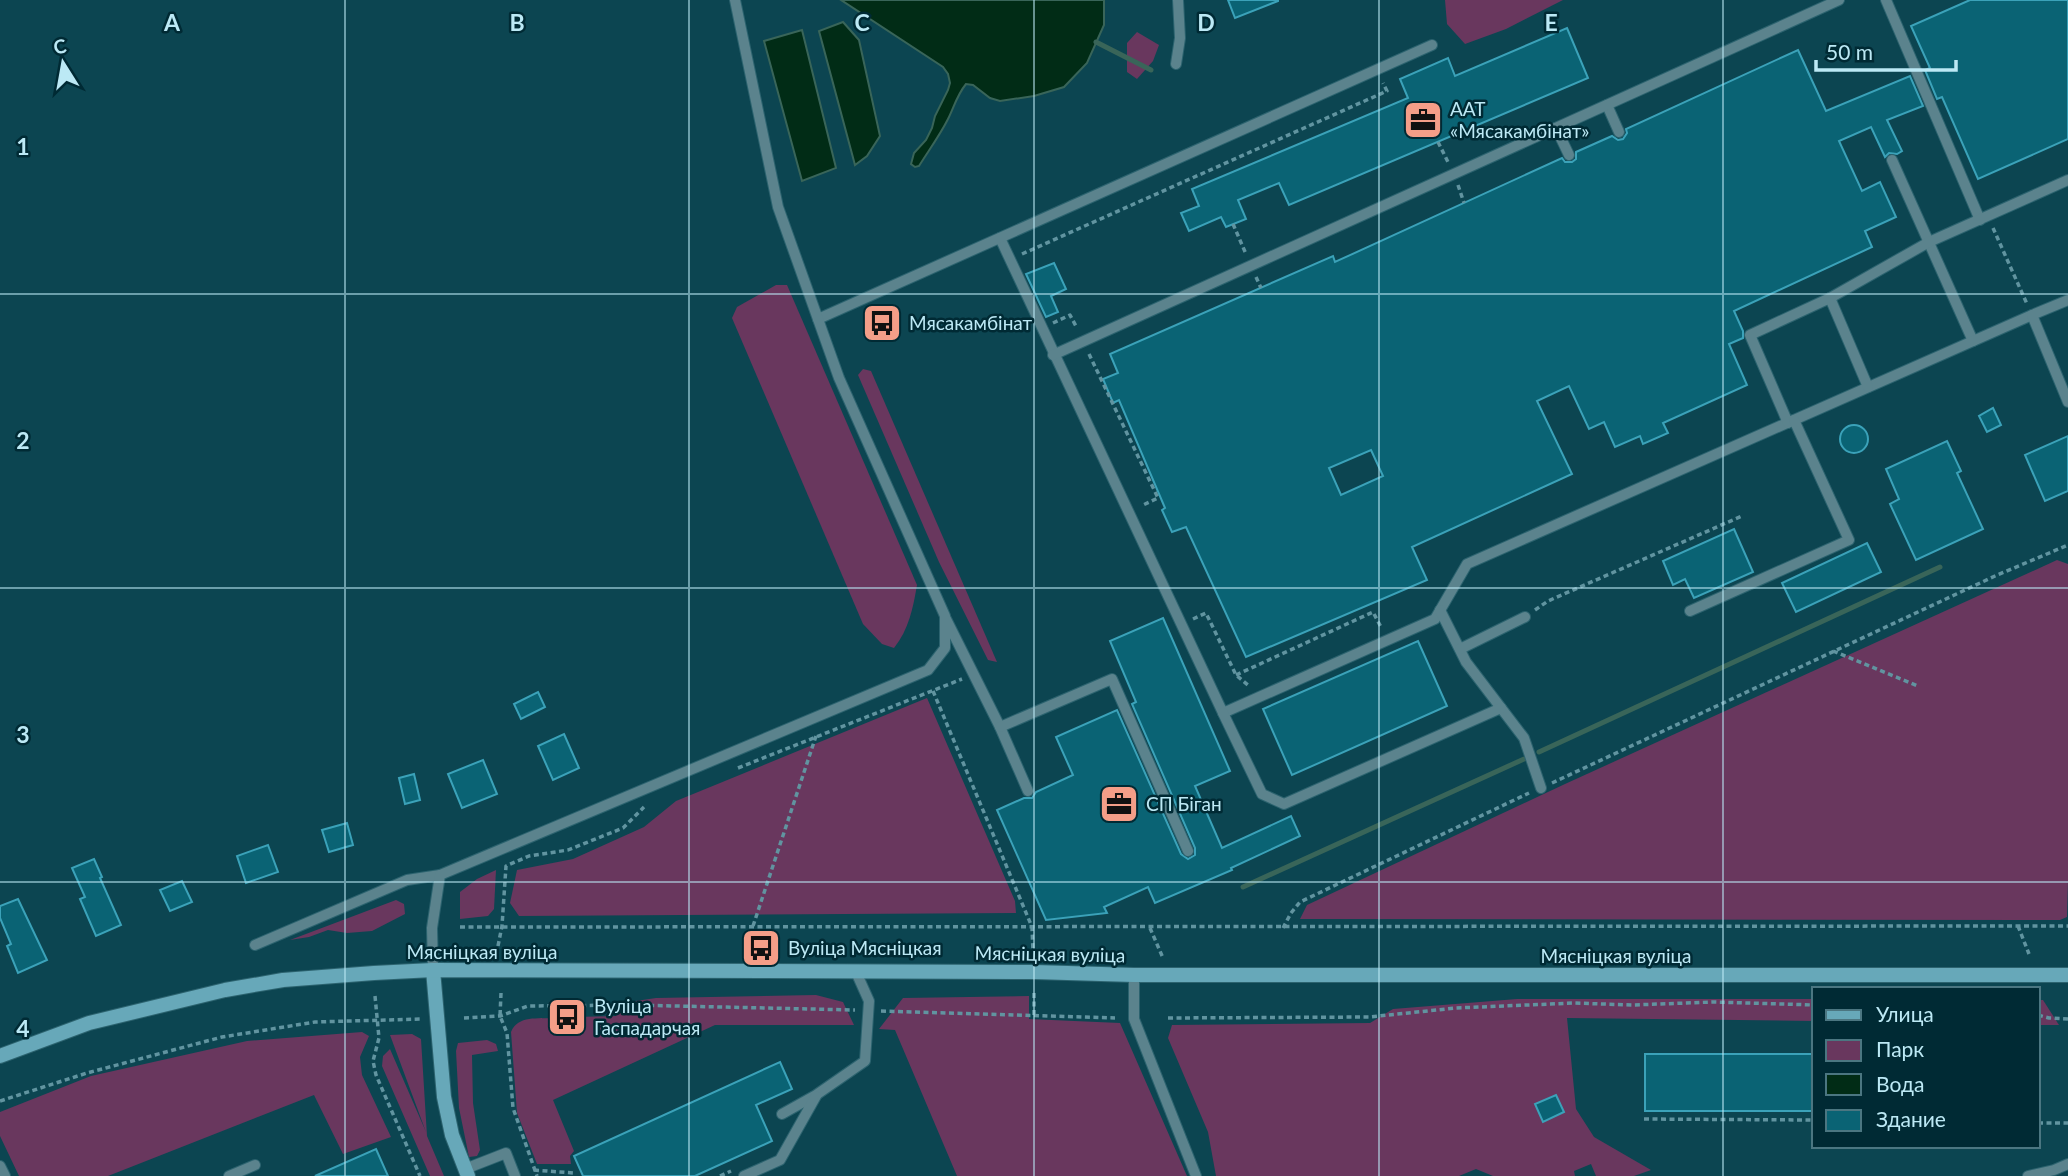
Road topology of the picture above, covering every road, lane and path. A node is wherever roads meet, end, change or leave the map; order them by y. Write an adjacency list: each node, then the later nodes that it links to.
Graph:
1 (735, 0): 21 (lane)
2 (1178, 0): 6 (lane)
3 (1839, 0): 8 (lane)
4 (1886, 0): 14 (lane)
5 (1432, 45): 7 (lane)
6 (1175, 64)
7 (1377, 70): 15 (lane); 17 (path)
8 (1606, 105): 9 (lane); 10 (lane)
9 (1556, 128): 11 (lane); 23 (lane)
10 (1619, 132)
11 (1569, 155)
12 (1892, 160): 16 (lane)
13 (2068, 180): 14 (lane)
14 (1984, 218): 16 (lane); 20 (path)
15 (1000, 238): 17 (lane); 21 (lane)
16 (1929, 242): 18 (lane); 24 (lane)
17 (1010, 259): 22 (lane)
18 (1830, 298): 26 (lane); 28 (lane)
19 (2068, 300): 20 (lane)
20 (2032, 315): 24 (lane); 27 (lane)
21 (818, 319): 34 (lane)
22 (1042, 328): 23 (path); 25 (lane)
23 (1083, 341): 25 (lane); 29 (path)
24 (1973, 341): 26 (lane)
25 (1054, 355): 29 (lane)
26 (1868, 387): 28 (lane)
27 (2068, 402)
28 (1791, 421): 32 (lane); 33 (lane)
29 (1128, 512): 36 (lane)
30 (1742, 516): 35 (path)
31 (2068, 545): 39 (path)
32 (1440, 610): 37 (lane); 38 (lane)
33 (1690, 611)
34 (945, 616): 41 (lane); 54 (lane)
35 (1525, 617): 38 (lane)
36 (1181, 624): 40 (path); 46 (lane)
37 (1387, 640): 40 (path); 44 (lane)
38 (1460, 649): 45 (lane)
39 (1833, 651): 42 (path); 50 (path)
40 (1236, 675): 44 (path)
41 (974, 676): 43 (path); 47 (lane)
42 (1918, 686)
43 (932, 690): 48 (path); 60 (path)
44 (1260, 696): 46 (lane)
45 (1501, 708): 46 (lane); 50 (lane)
46 (1223, 713)
47 (1000, 727): 51 (lane); 53 (lane)
48 (817, 736): 49 (path); 56 (path)
49 (732, 770)
50 (1541, 788): 62 (path)
51 (1028, 791)
52 (646, 804): 55 (path)
53 (1188, 851)
54 (440, 874): 63 (lane); 67 (lane)
55 (502, 926): 56 (path); 59 (path); 64 (path)
56 (753, 926): 60 (path)
57 (2018, 926): 58 (path); 62 (path); 66 (path)
58 (2068, 926)
59 (460, 927)
60 (1032, 927): 61 (path); 65 (path)
61 (1150, 928): 62 (path); 70 (path)
62 (1283, 928)
63 (256, 945)
64 (498, 946)
65 (1033, 953)
66 (2029, 954)
67 (433, 970): 68 (main road, Мясніцкая вуліца); 86 (main road, Мясніцкая вуліца); 98 (main road)
68 (856, 972): 69 (main road, Мясніцкая вуліца); 76 (lane)
69 (1134, 975): 70 (main road, Мясніцкая вуліца); 106 (lane)
70 (1169, 975): 71 (main road, Мясніцкая вуліца)
71 (2068, 975)
72 (501, 993): 79 (path)
73 (1034, 993): 77 (path)
74 (375, 996): 83 (path)
75 (1812, 1005): 82 (path)
76 (869, 1010): 77 (path); 79 (path); 87 (lane)
77 (1034, 1015): 81 (path)
78 (2040, 1015): 85 (path)
79 (500, 1016): 80 (path); 97 (path)
80 (464, 1018)
81 (1115, 1018)
82 (1168, 1018)
83 (376, 1019): 84 (path); 88 (path); 101 (path)
84 (421, 1019)
85 (2068, 1019)
86 (0, 1056)
87 (816, 1096): 89 (lane); 105 (lane)
88 (0, 1101)
89 (782, 1114)
90 (1644, 1119): 91 (path)
91 (1812, 1121)
92 (2040, 1123): 93 (path)
93 (2068, 1123)
94 (2068, 1164): 107 (lane)
95 (255, 1165): 100 (lane)
96 (0, 1166): 99 (lane)
97 (534, 1170): 103 (path); 104 (path)
98 (467, 1172): 102 (lane)
99 (5, 1176)
100 (229, 1176)
101 (420, 1176)
102 (515, 1176)
103 (537, 1176)
104 (574, 1176)
105 (744, 1176)
106 (1196, 1176)
107 (2028, 1176)

